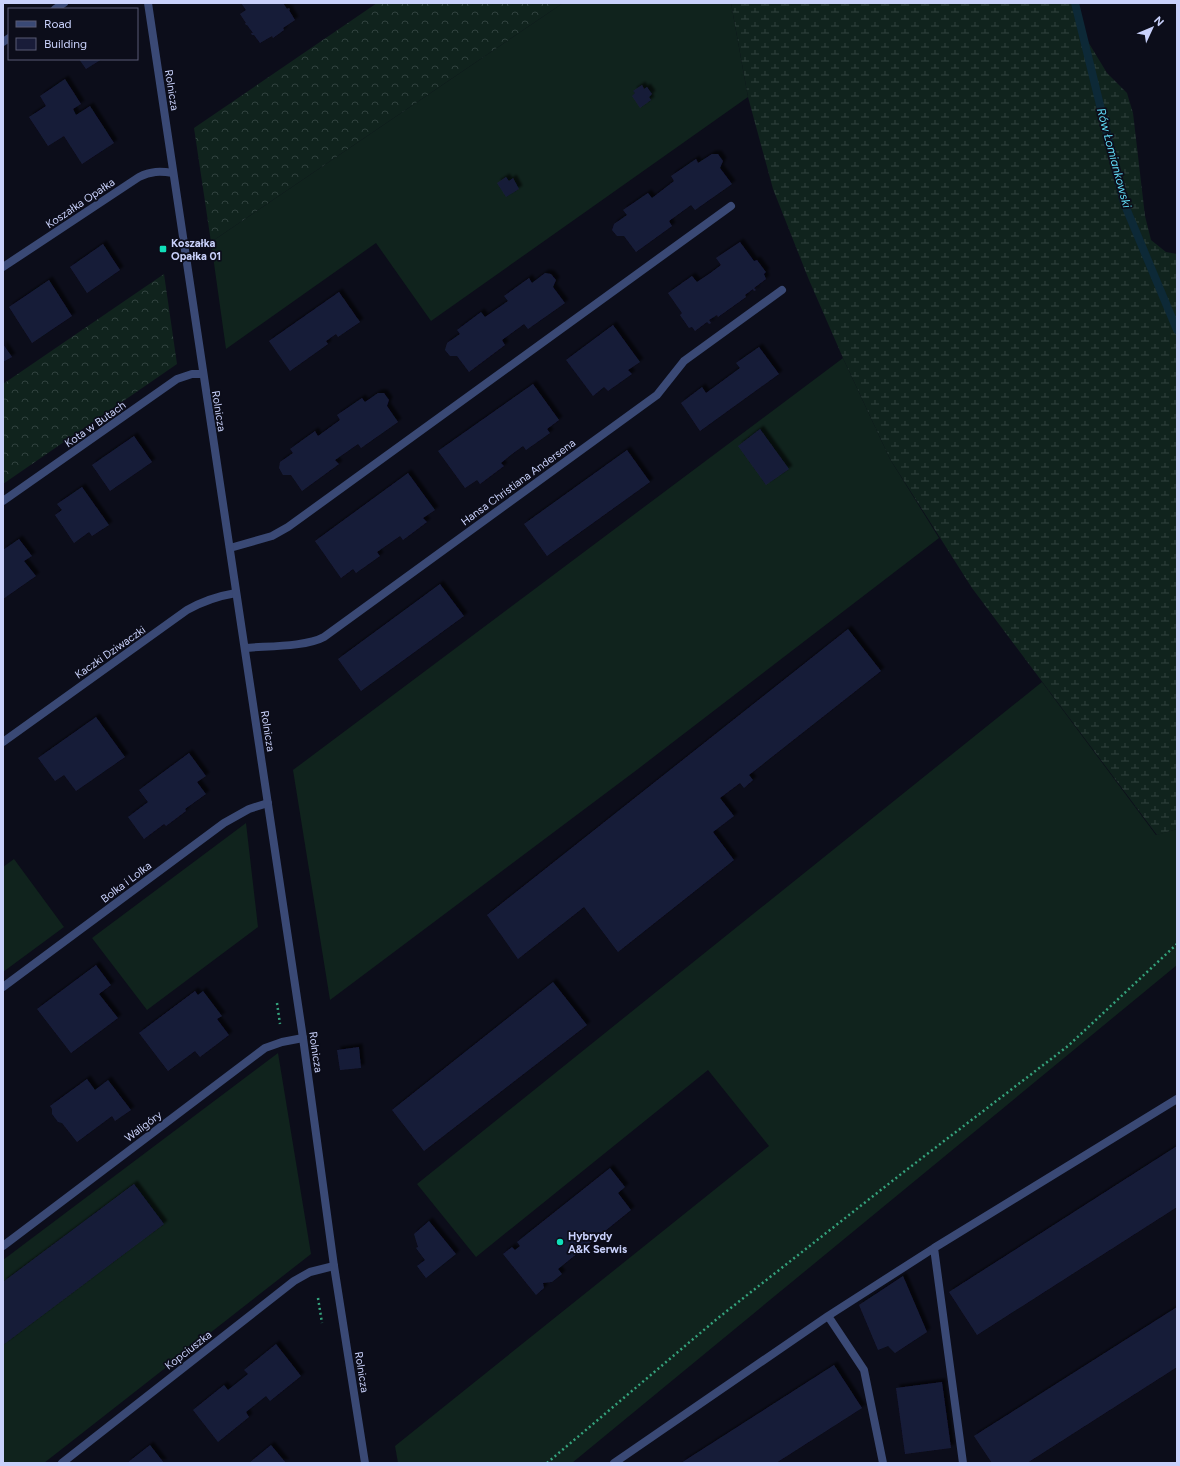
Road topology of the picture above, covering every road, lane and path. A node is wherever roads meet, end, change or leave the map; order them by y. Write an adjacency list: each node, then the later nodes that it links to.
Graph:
1 (148, 3): 2 (street, Rolnicza)
2 (173, 173): 4 (street, Koszałka Opałka); 6 (street, Rolnicza)
3 (731, 206): 8 (street)
4 (3, 267)
5 (782, 290): 10 (street, Hansa Christiana Andersena)
6 (202, 374): 7 (street, Kota w Butach); 8 (street, Rolnicza)
7 (3, 501)
8 (230, 548): 9 (street, Rolnicza)
9 (236, 593): 10 (street, Rolnicza); 11 (street, Kaczki Dziwaczki)
10 (245, 648): 12 (street, Rolnicza)
11 (3, 742)
12 (268, 803): 14 (street, Bolka i Lolka); 15 (street, Rolnicza)
13 (1177, 944): 23 (path)
14 (3, 987)
15 (303, 1038): 17 (street, Waligóry); 19 (street, Rolnicza)
16 (1177, 1099): 18 (street)
17 (3, 1246)
18 (934, 1248): 20 (street); 26 (street)
19 (334, 1266): 21 (street, Kopciuszka); 22 (street, Rolnicza)
20 (828, 1316): 24 (street); 25 (street)
21 (62, 1463)
22 (365, 1463)
23 (547, 1463)
24 (614, 1463)
25 (883, 1463)
26 (963, 1463)

